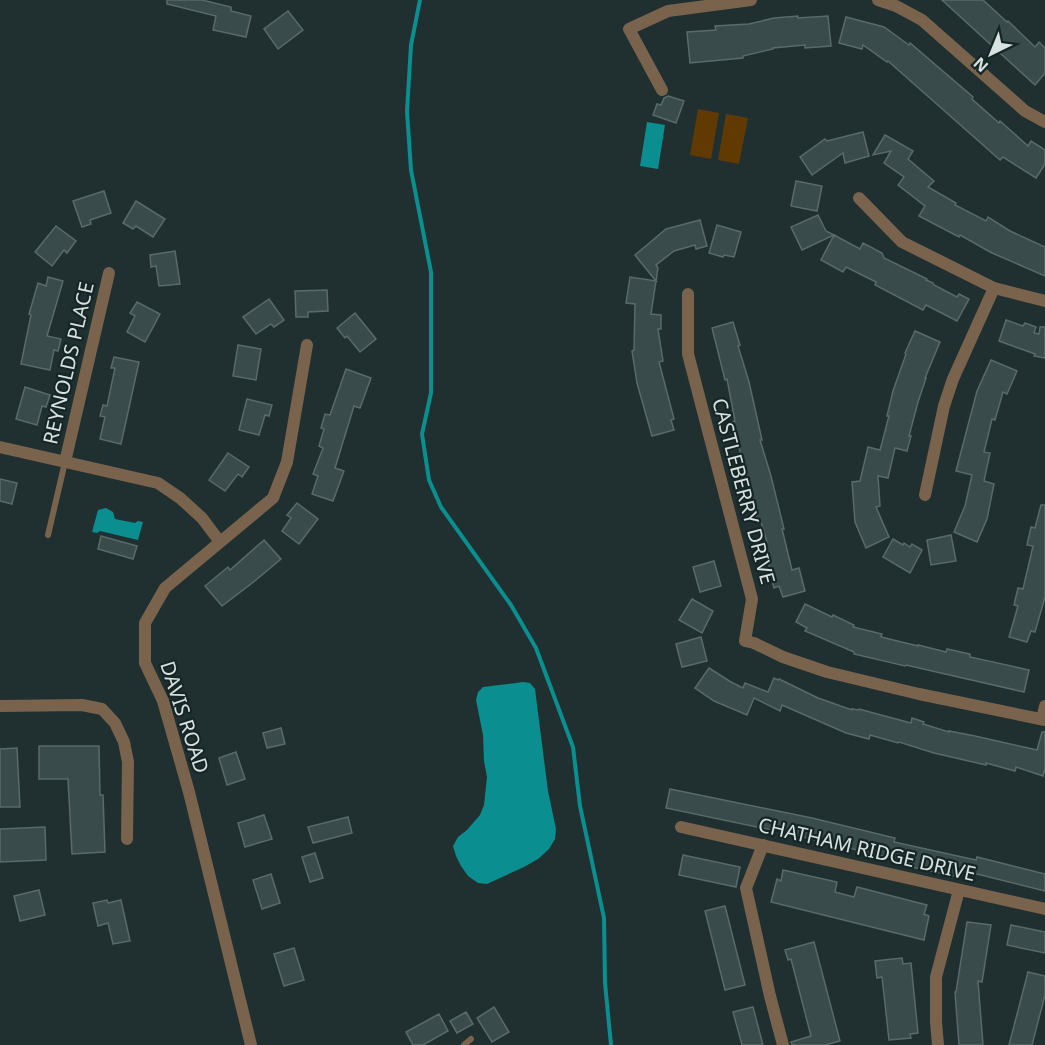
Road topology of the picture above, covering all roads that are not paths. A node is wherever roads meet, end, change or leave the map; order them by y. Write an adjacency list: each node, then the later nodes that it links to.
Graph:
1 (751, 0): 3 (street)
2 (878, 0): 4 (street)
3 (662, 90)
4 (1045, 123)
5 (859, 198): 7 (street)
6 (110, 273): 12 (street, REYNOLDS PLACE)
7 (994, 288): 9 (street); 13 (street)
8 (688, 294): 18 (street, CASTLEBERRY DRIVE)
9 (1045, 301)
10 (307, 345): 15 (street, DAVIS ROAD)
11 (0, 447): 12 (street)
12 (65, 462): 14 (lane); 15 (street)
13 (925, 495)
14 (48, 535)
15 (220, 542): 25 (street, DAVIS ROAD)
16 (0, 706): 20 (street)
17 (1045, 706): 18 (street)
18 (1043, 719)
19 (681, 827): 21 (street, CHATHAM RIDGE DRIVE)
20 (127, 839)
21 (763, 846): 22 (street, CHATHAM RIDGE DRIVE); 27 (street)
22 (959, 890): 23 (street, CHATHAM RIDGE DRIVE); 28 (street)
23 (1045, 909)
24 (471, 1039): 26 (lane)
25 (251, 1045)
26 (464, 1045)
27 (783, 1045)
28 (938, 1045)

